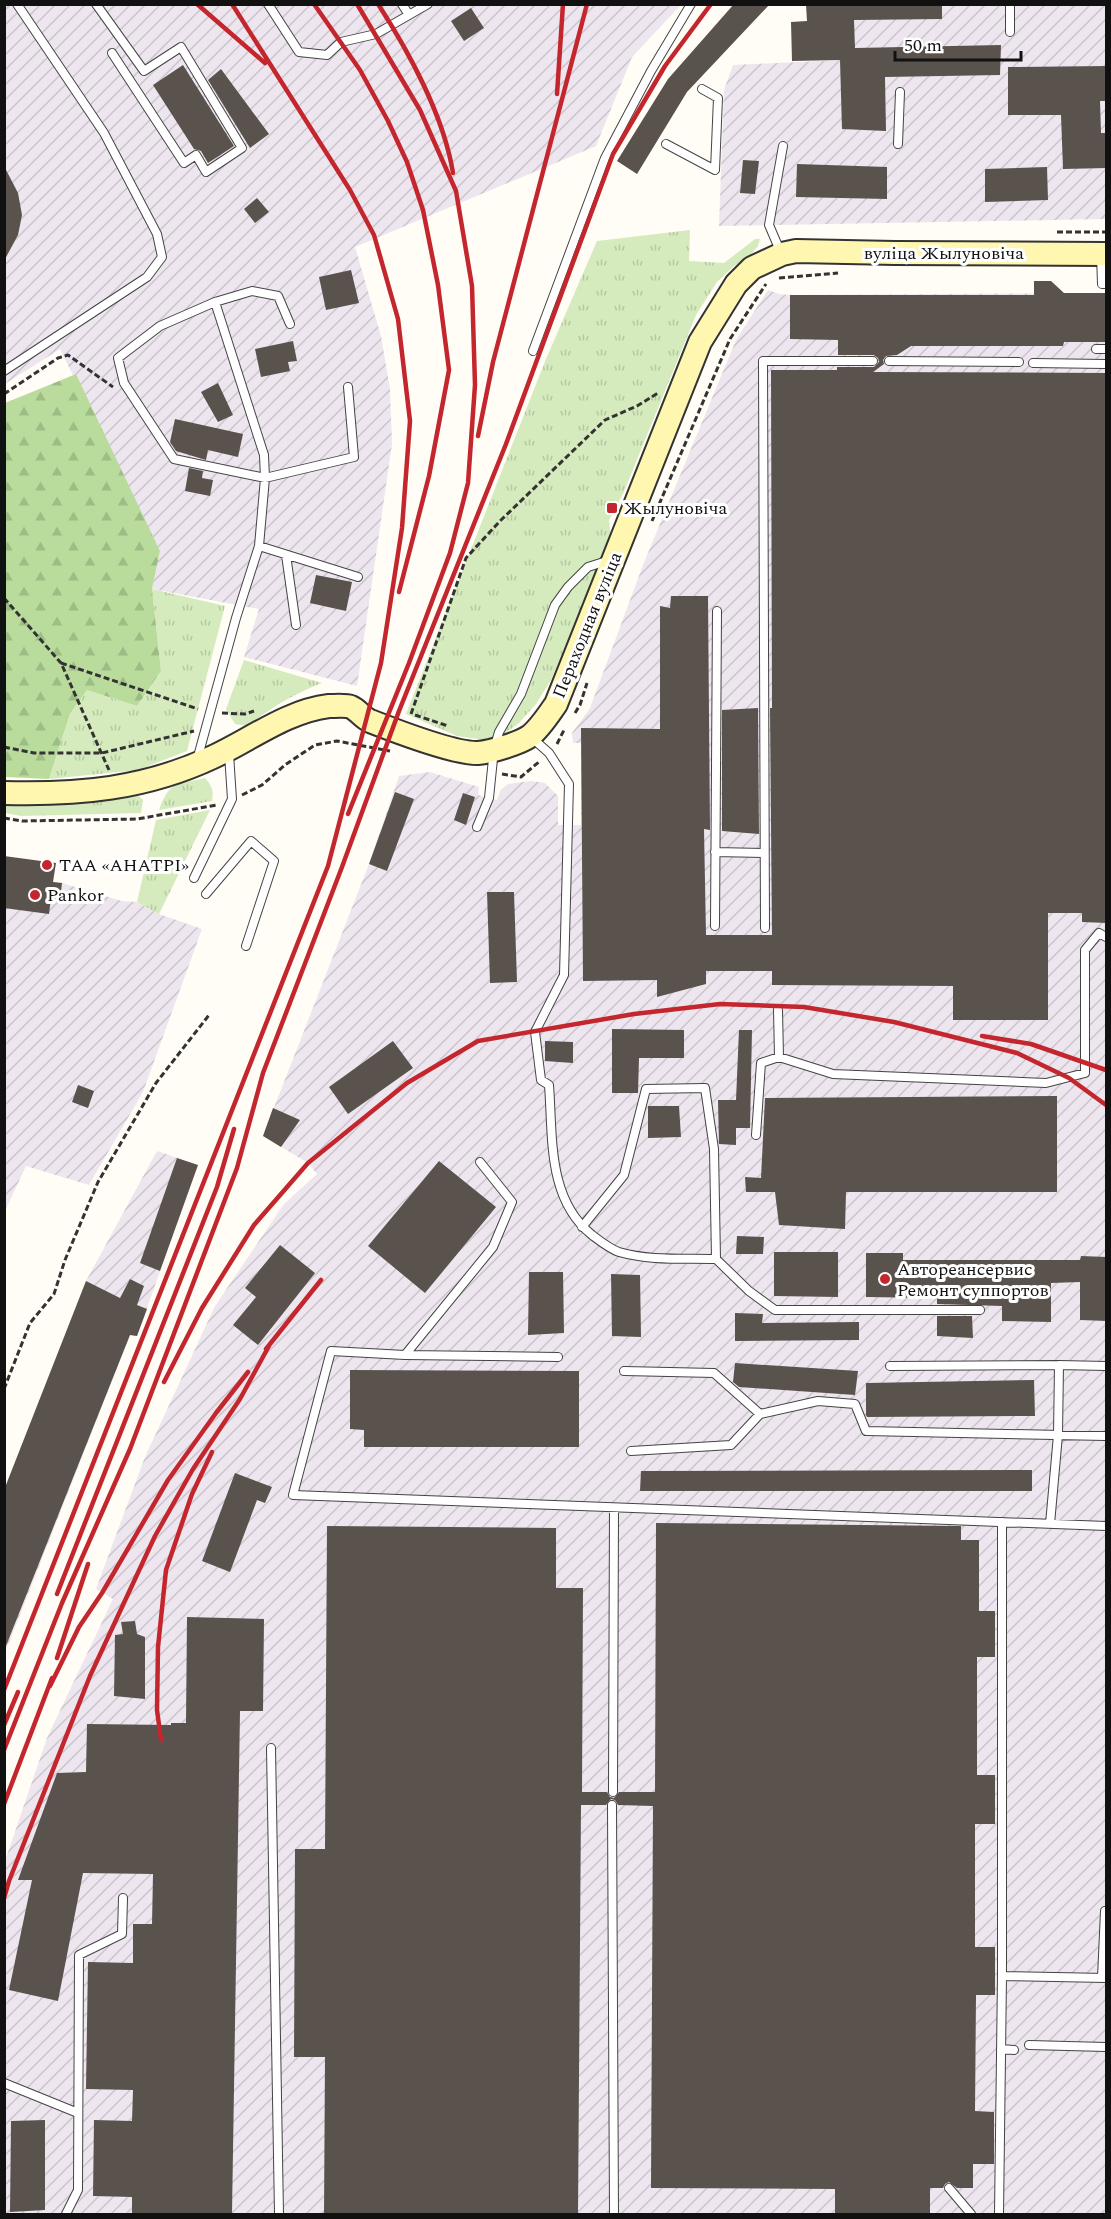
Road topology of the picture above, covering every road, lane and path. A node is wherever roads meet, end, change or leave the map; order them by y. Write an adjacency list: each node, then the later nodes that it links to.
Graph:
1 (17, 4): 30 (lane)
2 (96, 4): 10 (lane)
3 (268, 4): 8 (lane)
4 (402, 4): 8 (lane)
5 (428, 4): 8 (lane)
6 (692, 4): 24 (lane)
7 (1010, 4): 9 (lane)
8 (409, 15)
9 (1010, 32)
10 (112, 53)
11 (702, 89): 13 (lane)
12 (900, 92): 14 (lane)
13 (666, 144)
14 (898, 144)
15 (783, 146): 16 (lane)
16 (782, 254): 17 (street, вуліца Жылуновіча); 39 (street, Пераходная вуліца)
17 (1104, 254): 19 (lane)
18 (811, 276): 36 (path)
19 (1107, 284)
20 (215, 302): 21 (lane); 34 (lane); 35 (lane)
21 (291, 324)
22 (1096, 349): 23 (lane)
23 (1107, 349)
24 (533, 351)
25 (873, 361): 64 (lane)
26 (889, 361): 27 (lane)
27 (1019, 362)
28 (1034, 363): 29 (lane)
29 (1107, 364)
30 (4, 371)
31 (348, 387): 35 (lane)
32 (665, 388): 45 (path)
33 (4, 394): 34 (path)
34 (140, 406): 35 (lane)
35 (265, 478): 37 (lane)
36 (650, 525)
37 (259, 546): 38 (lane); 48 (lane)
38 (286, 555): 40 (lane); 43 (lane)
39 (614, 558): 49 (street, Пераходная вуліца); 52 (lane)
40 (358, 577)
41 (4, 598): 54 (path)
42 (717, 612): 63 (lane)
43 (296, 625)
44 (590, 672): 46 (path)
45 (411, 714)
46 (570, 720)
47 (566, 727): 55 (path)
48 (206, 728): 54 (path); 56 (lane)
49 (530, 736): 52 (street); 55 (lane)
50 (4, 747): 54 (path)
51 (229, 749): 52 (street); 56 (street); 60 (lane)
52 (494, 749): 57 (lane)
53 (394, 752): 60 (path)
54 (102, 753): 58 (path)
55 (549, 753): 57 (path); 76 (lane)
56 (196, 765): 58 (street)
57 (492, 773): 62 (lane)
58 (118, 788): 59 (street)
59 (4, 793)
60 (232, 799): 61 (path); 65 (lane)
61 (4, 818)
62 (477, 827)
63 (715, 852): 64 (lane); 67 (lane)
64 (764, 853): 68 (lane)
65 (194, 878)
66 (206, 894): 70 (lane)
67 (715, 926)
68 (765, 928)
69 (1107, 937): 73 (lane)
70 (246, 946)
71 (778, 1010): 73 (lane)
72 (209, 1015): 85 (path)
73 (780, 1056): 74 (lane)
74 (756, 1135)
75 (480, 1162): 79 (lane)
76 (582, 1227): 77 (lane); 77 (lane)
77 (716, 1260): 78 (lane)
78 (980, 1310)
79 (405, 1355): 80 (lane); 90 (lane)
80 (558, 1357)
81 (1059, 1365): 82 (lane); 83 (lane); 87 (lane)
82 (890, 1366)
83 (1107, 1366)
84 (624, 1371): 86 (lane)
85 (4, 1389)
86 (760, 1414): 87 (lane); 89 (lane)
87 (1058, 1435): 88 (lane); 92 (lane)
88 (1107, 1436)
89 (631, 1451)
90 (614, 1508): 91 (lane); 95 (lane)
91 (1002, 1522): 92 (lane); 99 (lane)
92 (1050, 1524): 93 (lane)
93 (1107, 1526)
94 (271, 1748): 109 (lane)
95 (613, 1792)
96 (612, 1805): 110 (lane)
97 (123, 1898): 106 (lane)
98 (1105, 1911): 100 (lane)
99 (1002, 1976): 100 (lane); 103 (lane)
100 (1104, 1978)
101 (1029, 2045): 102 (lane)
102 (1107, 2047)
103 (1001, 2049): 104 (lane); 112 (lane)
104 (1014, 2050)
105 (4, 2083): 106 (lane)
106 (78, 2114): 108 (lane)
107 (949, 2188): 111 (lane)
108 (66, 2214)
109 (279, 2214)
110 (614, 2214)
111 (971, 2214)
112 (999, 2214)

